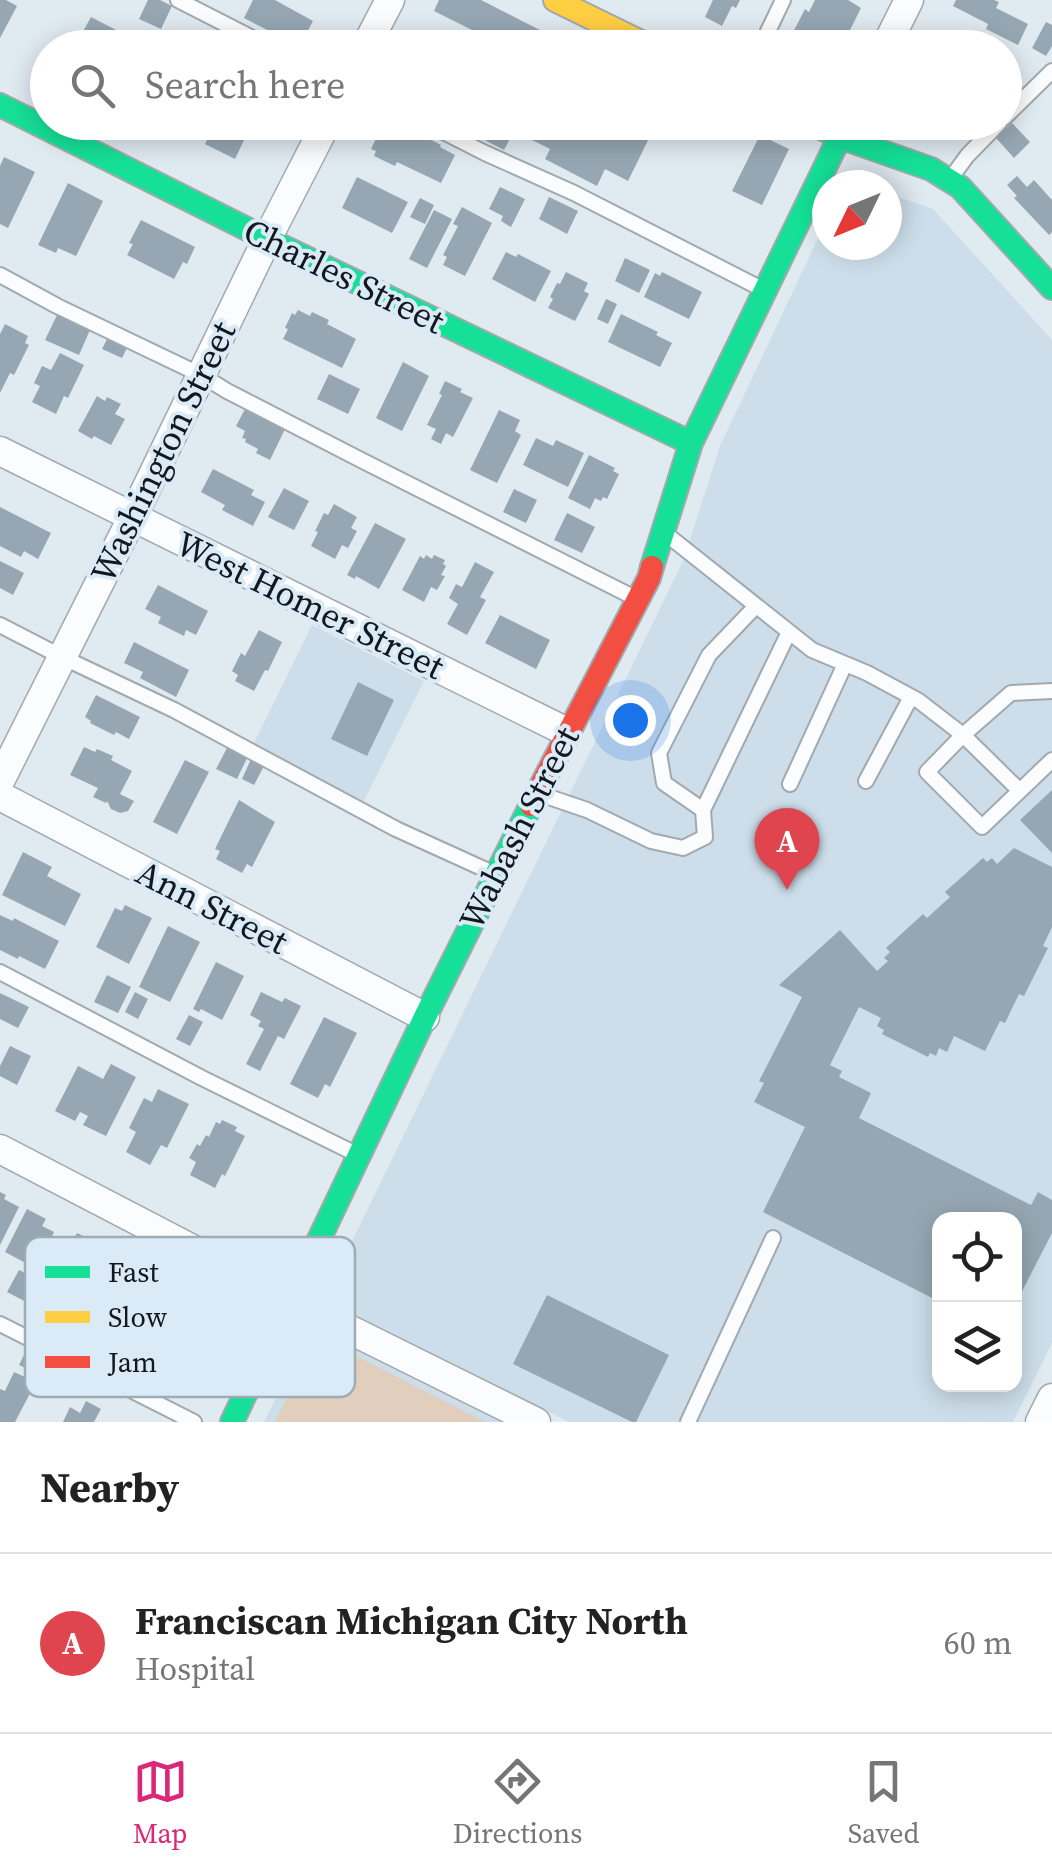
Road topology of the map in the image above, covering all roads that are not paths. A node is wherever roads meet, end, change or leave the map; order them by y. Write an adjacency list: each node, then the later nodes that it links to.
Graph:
1 (178, 0): 6 (lane)
2 (390, 0): 7 (street)
3 (555, 0): 8 (street)
4 (784, 0): 9 (lane)
5 (909, 0): 10 (street)
6 (237, 30)
7 (374, 30)
8 (616, 30)
9 (769, 30)
10 (894, 30)
11 (1052, 71): 12 (lane)
12 (1022, 100)
13 (0, 104): 14 (street, Charles Street)
14 (30, 119)
15 (71, 140): 22 (street, Charles Street)
16 (317, 140): 22 (street, Washington Street)
17 (462, 140): 25 (lane)
18 (838, 140): 25 (street, Wabash Street)
19 (865, 140): 21 (street)
20 (982, 140): 21 (lane)
21 (949, 180): 24 (street)
22 (266, 239): 26 (street, Washington Street); 27 (street, Charles Street)
23 (0, 275): 26 (lane)
24 (1052, 288)
25 (765, 290): 27 (street, Wabash Street)
26 (201, 375): 29 (street, Washington Street); 31 (lane)
27 (691, 443): 30 (street, Wabash Street)
28 (0, 450): 29 (street, West Homer Street)
29 (133, 516): 35 (street, Washington Street); 39 (street, West Homer Street)
30 (663, 531): 31 (street, Wabash Street); 32 (lane)
31 (638, 599): 39 (street, Wabash Street)
32 (756, 606): 34 (lane); 48 (lane)
33 (0, 625): 35 (lane)
34 (789, 632): 36 (lane); 48 (lane)
35 (62, 658): 42 (street, Washington Street); 49 (lane)
36 (845, 664): 38 (lane); 44 (lane)
37 (1052, 691): 40 (lane)
38 (910, 697): 40 (lane); 43 (lane)
39 (567, 732): 46 (street, Wabash Street)
40 (963, 735): 45 (lane); 45 (lane)
41 (1052, 760): 45 (lane)
42 (0, 781)
43 (866, 781)
44 (790, 784)
45 (1019, 790)
46 (536, 793): 48 (lane); 49 (street, Wabash Street)
47 (0, 796): 51 (street, Ann Street)
48 (703, 810)
49 (496, 874): 51 (street, Wabash Street)
50 (0, 972): 53 (lane)
51 (425, 1018): 53 (street, Wabash Street)
52 (0, 1149): 54 (street)
53 (359, 1156): 55 (street, Wabash Street)
54 (169, 1237)
55 (320, 1237)
56 (773, 1238): 66 (lane)
57 (0, 1324): 59 (lane)
58 (355, 1333): 63 (street)
59 (25, 1337)
60 (145, 1397): 64 (lane)
61 (244, 1397): 65 (street, Wabash Street)
62 (1052, 1398): 67 (street)
63 (524, 1419)
64 (194, 1422)
65 (232, 1422)
66 (688, 1422)
67 (1040, 1422)

